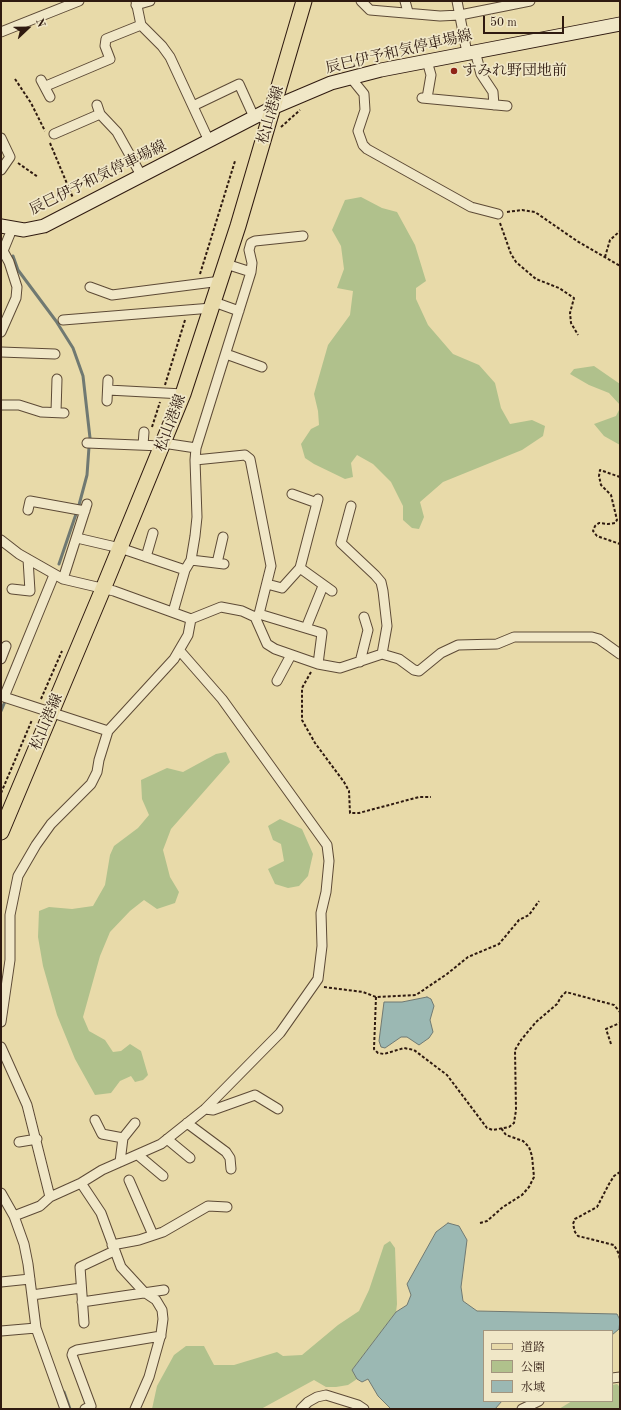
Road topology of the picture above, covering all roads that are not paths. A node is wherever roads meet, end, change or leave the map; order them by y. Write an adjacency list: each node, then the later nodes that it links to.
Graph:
1 (79, 1): 14 (street)
2 (150, 1): 8 (street)
3 (304, 1): 22 (main road, 松山港線)
4 (361, 1): 10 (street)
5 (406, 1): 10 (street)
6 (457, 1): 11 (street)
7 (530, 1): 9 (street)
8 (136, 3): 13 (street)
9 (510, 3): 11 (street)
10 (408, 12): 11 (street)
11 (460, 15): 15 (street)
12 (620, 24): 15 (main road, 辰巳伊予和気停車場線)
13 (140, 25): 18 (street); 20 (street)
14 (2, 35)
15 (471, 52): 16 (main road, 辰巳伊予和気停車場線); 19 (street)
16 (427, 60): 17 (main road, 辰巳伊予和気停車場線); 19 (street)
17 (351, 78): 22 (main road, 辰巳伊予和気停車場線); 29 (street)
18 (50, 97)
19 (494, 105): 21 (street)
20 (193, 106): 23 (street); 26 (street)
21 (507, 106)
22 (272, 108): 23 (main road, 辰巳伊予和気停車場線); 33 (main road, 松山港線)
23 (254, 117): 26 (main road, 辰巳伊予和気停車場線)
24 (60, 135): 28 (street)
25 (1, 138): 27 (street)
26 (208, 141): 28 (main road, 辰巳伊予和気停車場線)
27 (1, 170)
28 (142, 175): 30 (main road, 辰巳伊予和気停車場線)
29 (498, 214)
30 (7, 228): 32 (street)
31 (303, 236): 34 (street)
32 (2, 251): 40 (street)
33 (226, 264): 34 (street); 35 (main road, 松山港線)
34 (251, 272): 38 (street)
35 (221, 281): 36 (street); 37 (main road, 松山港線)
36 (90, 287)
37 (213, 305): 38 (street); 39 (street); 48 (main road, 松山港線)
38 (239, 311): 42 (street)
39 (63, 320)
40 (1, 332)
41 (1, 352): 43 (street)
42 (226, 354): 44 (street); 55 (street)
43 (52, 364)
44 (262, 367)
45 (57, 378): 50 (street)
46 (108, 380): 47 (street)
47 (108, 390): 48 (street); 49 (street)
48 (182, 394): 53 (main road, 松山港線)
49 (107, 401)
50 (1, 404)
51 (144, 432): 54 (street)
52 (87, 443): 54 (street)
53 (163, 444): 54 (street); 55 (street); 64 (main road, 松山港線)
54 (143, 445)
55 (196, 448): 56 (street)
56 (195, 460): 67 (street); 72 (street)
57 (292, 494): 68 (street)
58 (351, 506): 84 (street)
59 (28, 510): 62 (street)
60 (153, 533): 65 (street)
61 (223, 537): 67 (street)
62 (77, 538): 64 (street); 71 (street)
63 (1, 540): 66 (street)
64 (120, 548): 65 (street); 75 (main road, 松山港線)
65 (146, 557): 69 (street)
66 (28, 559): 70 (street); 74 (street)
67 (191, 560): 69 (street)
68 (300, 568): 72 (street); 73 (street)
69 (185, 570): 77 (street)
70 (54, 575): 71 (street); 91 (street)
71 (63, 579): 75 (street)
72 (267, 584): 78 (street)
73 (323, 586): 76 (street); 81 (street)
74 (12, 589)
75 (103, 589): 77 (street); 92 (main road, 松山港線)
76 (332, 591)
77 (173, 612): 80 (street)
78 (257, 616): 80 (street); 81 (street); 86 (street)
79 (364, 617): 88 (street)
80 (192, 618): 83 (street)
81 (306, 628): 89 (street)
82 (6, 646): 87 (street)
83 (180, 651): 93 (street); 100 (street)
84 (382, 654): 85 (street); 88 (street)
85 (620, 654)
86 (291, 655): 89 (street); 90 (street)
87 (1, 659)
88 (360, 662): 89 (street)
89 (318, 664)
90 (278, 681)
91 (2, 696): 92 (street)
92 (51, 712): 93 (street); 94 (main road, 松山港線)
93 (108, 731): 95 (street)
94 (1, 832)
95 (5, 937): 96 (street)
96 (5, 974): 97 (street)
97 (1, 1022)
98 (1, 1047): 105 (street)
99 (278, 1108): 100 (street)
100 (206, 1109): 103 (street)
101 (95, 1120): 104 (street)
102 (135, 1123): 104 (street)
103 (187, 1124): 106 (street); 111 (street)
104 (123, 1138): 110 (street)
105 (37, 1139): 107 (street); 116 (street)
106 (167, 1139): 108 (street); 109 (street)
107 (19, 1142)
108 (138, 1155): 110 (street); 112 (street)
109 (190, 1158)
110 (120, 1162): 114 (street)
111 (231, 1169)
112 (163, 1176)
113 (129, 1180): 119 (street)
114 (81, 1183): 116 (street); 120 (street)
115 (1, 1193): 118 (street)
116 (50, 1197): 118 (street)
117 (228, 1207): 119 (street)
118 (14, 1216): 121 (street)
119 (153, 1235): 120 (street)
120 (113, 1248): 123 (street); 125 (street)
121 (30, 1279): 122 (street); 126 (street)
122 (1, 1282)
123 (81, 1288): 126 (street); 127 (street)
124 (164, 1290): 125 (street)
125 (146, 1293): 127 (street); 131 (street)
126 (32, 1295): 129 (street)
127 (82, 1302): 128 (street)
128 (84, 1323)
129 (36, 1328): 130 (street); 133 (street)
130 (1, 1331)
131 (161, 1336): 134 (street); 135 (street)
132 (537, 1402): 138 (street)
133 (65, 1409)
134 (84, 1409)
135 (135, 1409)
136 (301, 1409): 137 (street)
137 (364, 1409)
138 (522, 1409)

